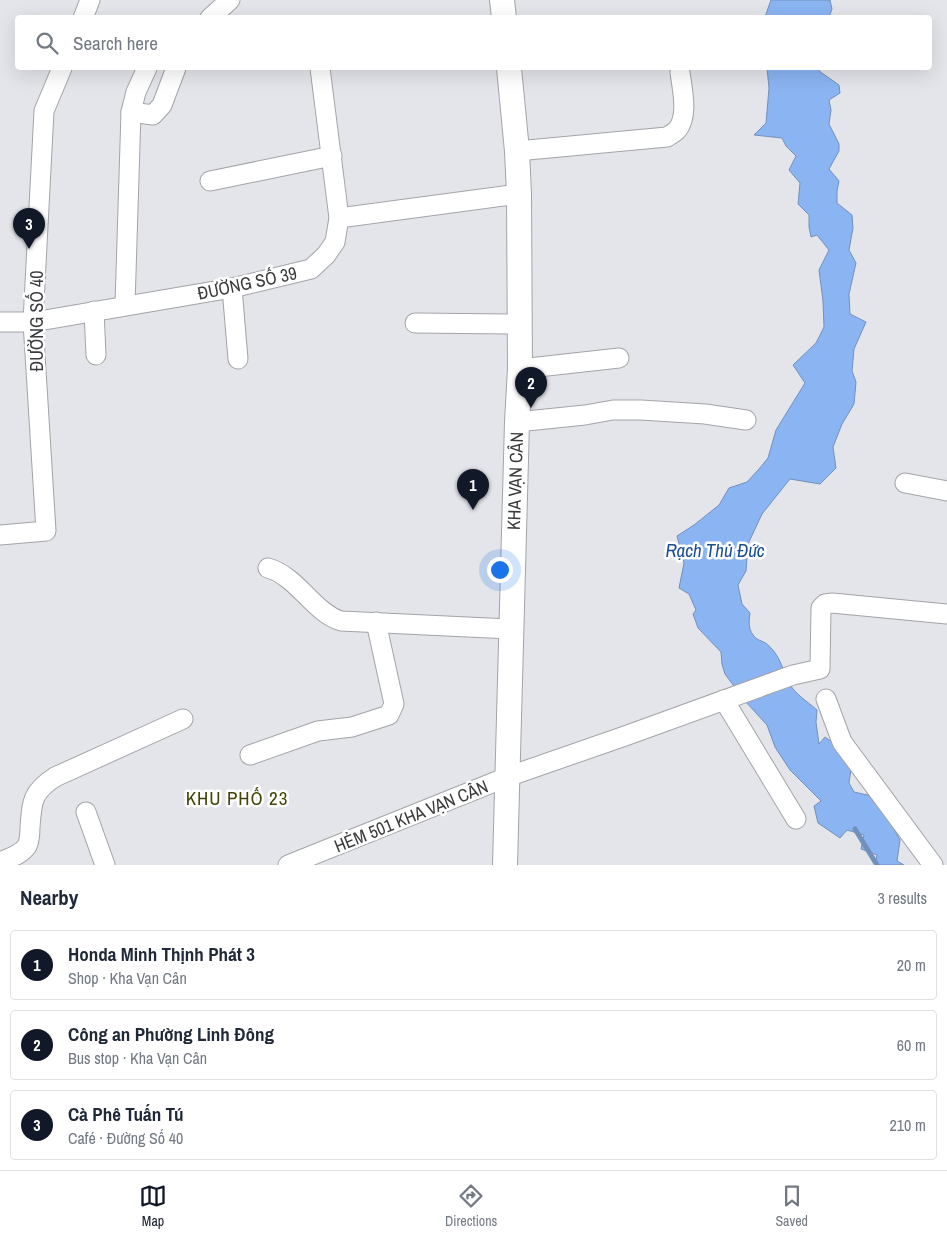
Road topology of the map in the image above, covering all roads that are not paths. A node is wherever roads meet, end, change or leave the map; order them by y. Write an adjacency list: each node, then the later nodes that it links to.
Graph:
1 (90, 0): 4 (street)
2 (230, 0): 5 (street)
3 (502, 0): 6 (main road)
4 (84, 15)
5 (213, 15)
6 (504, 15)
7 (61, 70): 23 (street, ĐƯỜNG SỐ 40)
8 (146, 70): 13 (street)
9 (175, 70): 13 (street)
10 (320, 70): 15 (street, ĐƯỜNG SỐ 39)
11 (509, 70): 14 (main road, KHA VẠN CÂN)
12 (680, 72): 14 (street)
13 (131, 112): 20 (street)
14 (517, 151): 17 (main road, KHA VẠN CÂN)
15 (332, 156): 16 (street); 18 (street, ĐƯỜNG SỐ 39)
16 (210, 181)
17 (519, 194): 18 (street); 25 (main road, KHA VẠN CÂN)
18 (339, 218): 19 (street, ĐƯỜNG SỐ 39)
19 (232, 288): 20 (street, ĐƯỜNG SỐ 39); 27 (street)
20 (125, 305): 21 (street, ĐƯỜNG SỐ 39)
21 (94, 312): 23 (street, ĐƯỜNG SỐ 39); 26 (street)
22 (0, 322): 23 (street, ĐƯỜNG SỐ 39)
23 (33, 322): 34 (street, ĐƯỜNG SỐ 40)
24 (416, 323): 25 (street)
25 (520, 324): 29 (main road, KHA VẠN CÂN)
26 (96, 355)
27 (238, 358)
28 (619, 358): 29 (street)
29 (520, 369): 31 (main road, KHA VẠN CÂN)
30 (746, 420): 31 (street)
31 (517, 422): 38 (main road, KHA VẠN CÂN)
32 (905, 483): 33 (street)
33 (947, 491)
34 (0, 535)
35 (268, 568): 37 (street)
36 (947, 614): 39 (street, HẺM 501 KHA VẠN CÂN)
37 (376, 622): 38 (street); 42 (street)
38 (511, 629): 43 (main road, KHA VẠN CÂN)
39 (727, 699): 43 (street, HẺM 501 KHA VẠN CÂN); 45 (street)
40 (826, 699): 50 (street)
41 (183, 719): 46 (street)
42 (250, 755)
43 (507, 778): 48 (street, HẺM 501 KHA VẠN CÂN); 49 (main road, KHA VẠN CÂN)
44 (86, 812): 47 (street)
45 (796, 819)
46 (0, 862)
47 (105, 865)
48 (288, 865)
49 (505, 865)
50 (933, 865)

